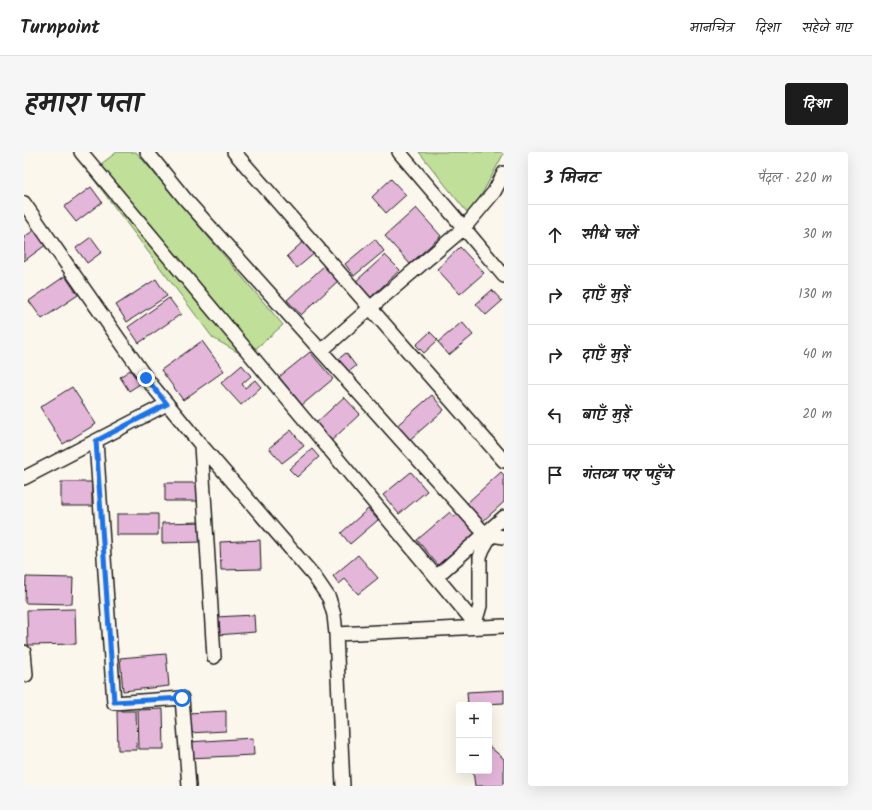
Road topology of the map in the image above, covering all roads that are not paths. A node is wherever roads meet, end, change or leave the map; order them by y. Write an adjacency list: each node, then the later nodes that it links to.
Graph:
1 (81, 152): 19 (street)
2 (147, 152): 11 (street)
3 (234, 152): 10 (street)
4 (399, 152): 8 (street)
5 (504, 173): 6 (street)
6 (499, 194): 8 (street)
7 (24, 203): 12 (street)
8 (464, 228): 9 (street); 10 (street)
9 (504, 276)
10 (370, 308): 11 (street); 15 (street)
11 (321, 351): 18 (street)
12 (167, 404): 13 (street); 14 (street)
13 (96, 441): 16 (street); 26 (street)
14 (201, 445): 22 (street); 24 (street)
15 (504, 461)
16 (24, 478)
17 (504, 517): 18 (street)
18 (493, 535): 19 (street); 20 (street)
19 (436, 577): 20 (street)
20 (476, 625): 21 (street); 22 (street)
21 (504, 626)
22 (336, 634): 27 (street)
23 (24, 652): 25 (street)
24 (214, 657)
25 (26, 675)
26 (189, 786)
27 (343, 786)

